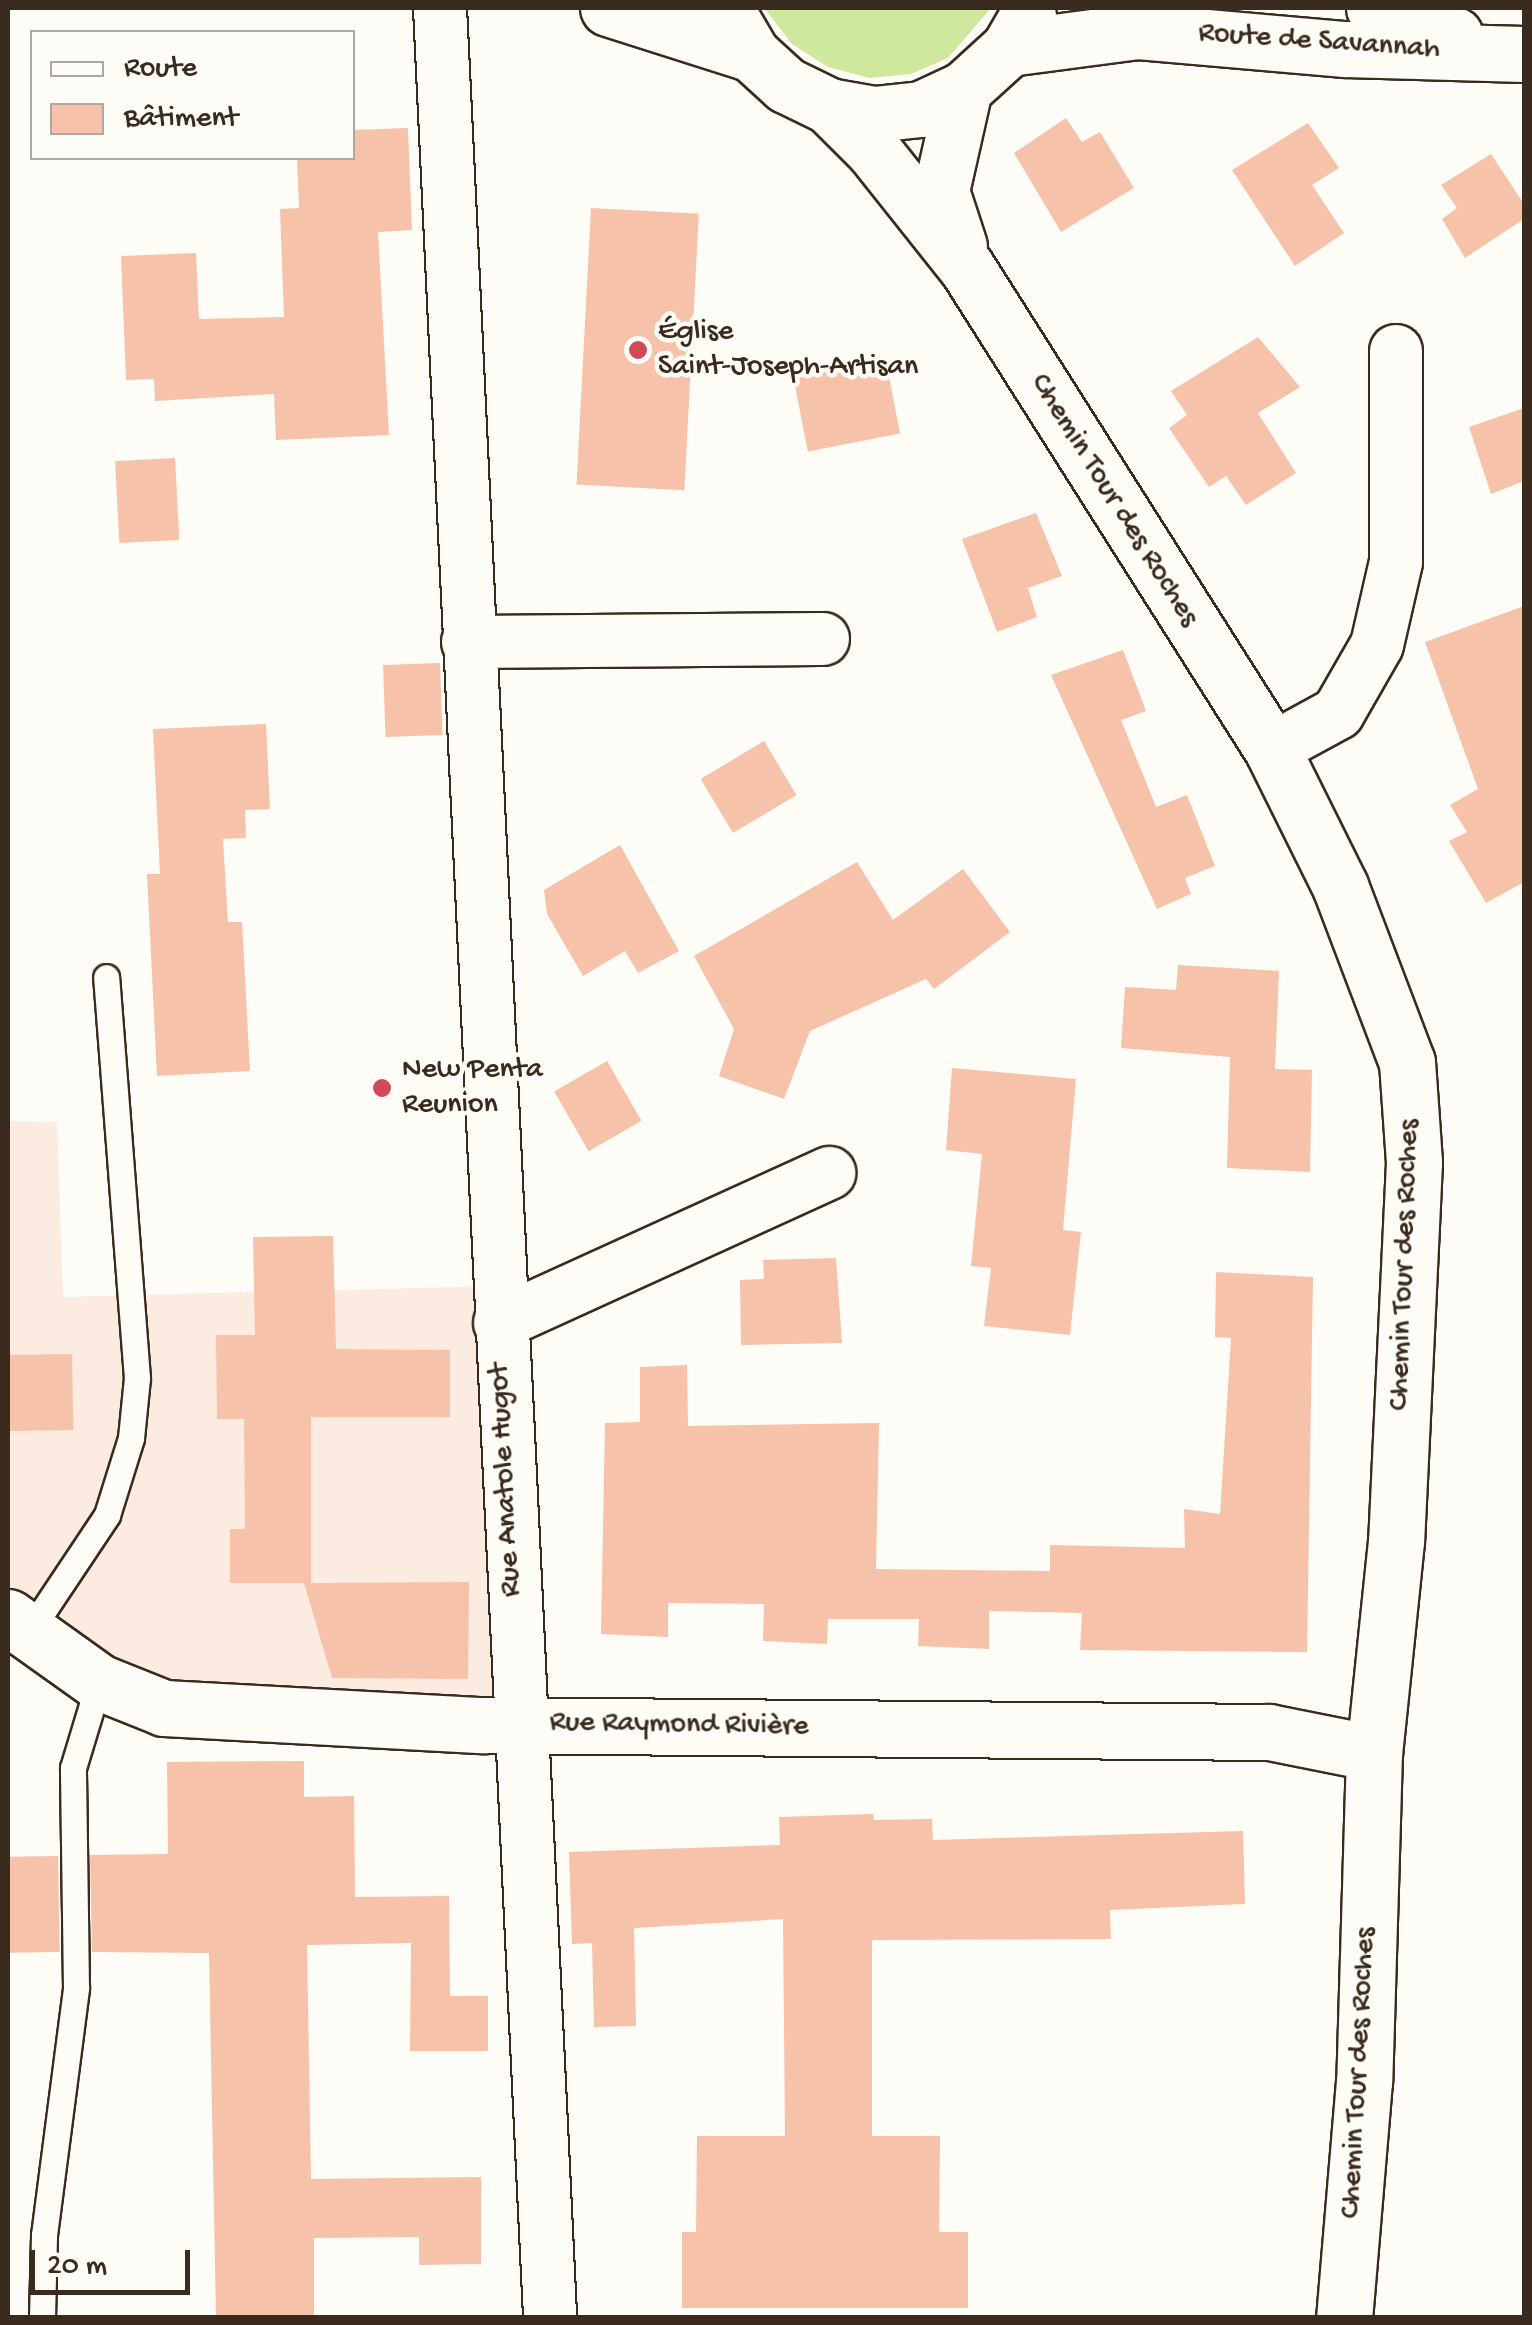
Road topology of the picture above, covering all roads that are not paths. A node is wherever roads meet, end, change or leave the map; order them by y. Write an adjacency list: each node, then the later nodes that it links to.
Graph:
1 (440, 8): 13 (street, Rue Anatole Hugot)
2 (608, 8): 6 (street)
3 (725, 8): 6 (street)
4 (1374, 8): 7 (street, Route de Savannah)
5 (1020, 28): 7 (street, Route de Savannah); 8 (street)
6 (752, 54): 9 (street)
7 (1517, 54)
8 (964, 89): 9 (street); 10 (street, Chemin Tour des Roches)
9 (829, 106): 10 (street, Chemin Tour des Roches)
10 (967, 268): 14 (street, Chemin Tour des Roches)
11 (1396, 351): 14 (street)
12 (823, 639): 13 (street)
13 (468, 642): 17 (street, Rue Anatole Hugot)
14 (1272, 749): 21 (street, Chemin Tour des Roches)
15 (106, 977): 18 (lane)
16 (829, 1173): 17 (street)
17 (500, 1324): 20 (street, Rue Anatole Hugot)
18 (18, 1624): 19 (street, Rue Raymond Rivière)
19 (99, 1682): 20 (street, Rue Raymond Rivière); 22 (lane)
20 (518, 1724): 21 (street, Rue Raymond Rivière); 23 (street, Rue Anatole Hugot)
21 (1374, 1754): 24 (street, Chemin Tour des Roches)
22 (42, 2318)
23 (550, 2318)
24 (1344, 2318)

